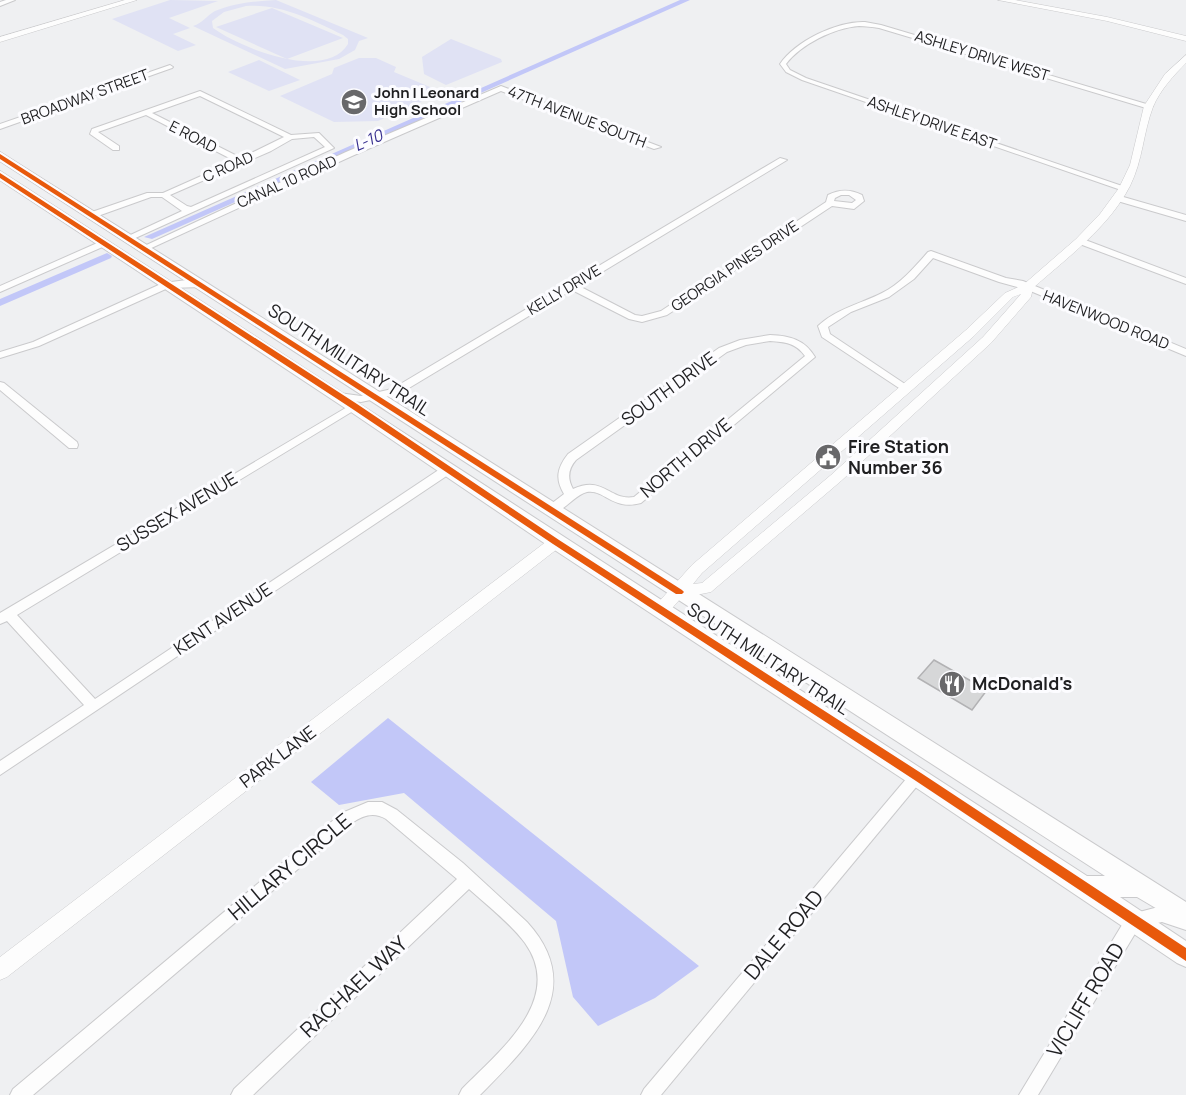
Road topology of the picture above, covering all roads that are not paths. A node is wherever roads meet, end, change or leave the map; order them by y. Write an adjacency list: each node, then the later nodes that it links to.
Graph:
1 (12, 0): 4 (street)
2 (133, 0): 6 (street)
3 (1002, 0): 5 (street)
4 (0, 4)
5 (1186, 39)
6 (0, 40)
7 (815, 40): 11 (street, ASHLEY DRIVE WEST); 21 (street, ASHLEY DRIVE EAST)
8 (1186, 58): 11 (street)
9 (170, 67): 13 (street, BROADWAY STREET)
10 (496, 89): 15 (street, 47TH AVENUE SOUTH); 32 (street, CANAL 10 ROAD)
11 (1149, 106): 21 (street)
12 (145, 112): 14 (street); 16 (street); 19 (street, E ROAD)
13 (0, 128)
14 (290, 137): 19 (street, C ROAD); 25 (street)
15 (657, 147)
16 (116, 148)
17 (0, 156): 26 (main road, SOUTH MILITARY TRAIL)
18 (783, 160): 37 (street, KELLY DRIVE)
19 (241, 161): 22 (street, C ROAD)
20 (0, 175): 28 (main road, SOUTH MILITARY TRAIL)
21 (1124, 188): 23 (street)
22 (164, 195): 25 (street); 26 (street, C ROAD)
23 (1117, 198): 27 (street); 30 (street)
24 (830, 203): 37 (street, GEORGIA PINES DRIVE)
25 (191, 209): 29 (street)
26 (92, 215): 29 (main road, SOUTH MILITARY TRAIL)
27 (1186, 218)
28 (81, 229): 31 (main road, SOUTH MILITARY TRAIL); 33 (main road)
29 (128, 238): 32 (main road, SOUTH MILITARY TRAIL)
30 (1080, 241): 34 (street); 38 (street)
31 (104, 243): 36 (main road, SOUTH MILITARY TRAIL); 39 (street)
32 (144, 248): 33 (main road, SOUTH MILITARY TRAIL)
33 (172, 266): 35 (main road, SOUTH MILITARY TRAIL)
34 (1186, 281)
35 (203, 284): 36 (street); 46 (main road, SOUTH MILITARY TRAIL)
36 (166, 285): 41 (street); 45 (main road, SOUTH MILITARY TRAIL)
37 (571, 286): 46 (street, KELLY DRIVE)
38 (1027, 287): 40 (street, HAVENWOOD ROAD); 44 (street); 44 (street, HAVENWOOD ROAD); 55 (street)
39 (0, 289)
40 (1186, 353)
41 (0, 355)
42 (810, 357): 52 (street, NORTH DRIVE); 52 (street, SOUTH DRIVE)
43 (0, 385): 50 (street)
44 (909, 385): 55 (street)
45 (339, 396): 46 (street, KELLY DRIVE); 47 (main road, SOUTH MILITARY TRAIL)
46 (375, 397): 48 (main road, SOUTH MILITARY TRAIL)
47 (354, 406): 49 (main road, SOUTH MILITARY TRAIL); 57 (street, SUSSEX AVENUE)
48 (416, 424): 49 (main road); 53 (main road, SOUTH MILITARY TRAIL)
49 (382, 425): 51 (main road, SOUTH MILITARY TRAIL)
50 (73, 445)
51 (447, 470): 54 (main road, SOUTH MILITARY TRAIL); 58 (street, KENT AVENUE)
52 (571, 496): 53 (street, NORTH DRIVE)
53 (551, 510): 55 (main road, SOUTH MILITARY TRAIL)
54 (556, 542): 56 (main road, SOUTH MILITARY TRAIL); 68 (street, PARK LANE)
55 (679, 592): 56 (street); 62 (main road, SOUTH MILITARY TRAIL)
56 (661, 610): 60 (main road, SOUTH MILITARY TRAIL)
57 (4, 616): 58 (street)
58 (93, 706): 59 (street, KENT AVENUE)
59 (0, 769)
60 (917, 776): 63 (main road, SOUTH MILITARY TRAIL); 72 (street, DALE ROAD)
61 (468, 879): 69 (street, HILLARY CIRCLE); 70 (street, RACHAEL WAY); 71 (street, HILLARY CIRCLE)
62 (1141, 886): 63 (main road); 64 (main road, SOUTH MILITARY TRAIL)
63 (1085, 887): 65 (main road, SOUTH MILITARY TRAIL)
64 (1186, 915)
65 (1134, 920): 66 (street); 67 (main road, SOUTH MILITARY TRAIL); 73 (street, VICLIFF ROAD)
66 (1186, 922)
67 (1186, 955)
68 (0, 970)
69 (19, 1095)
70 (240, 1095)
71 (468, 1095)
72 (650, 1095)
73 (1028, 1095)

